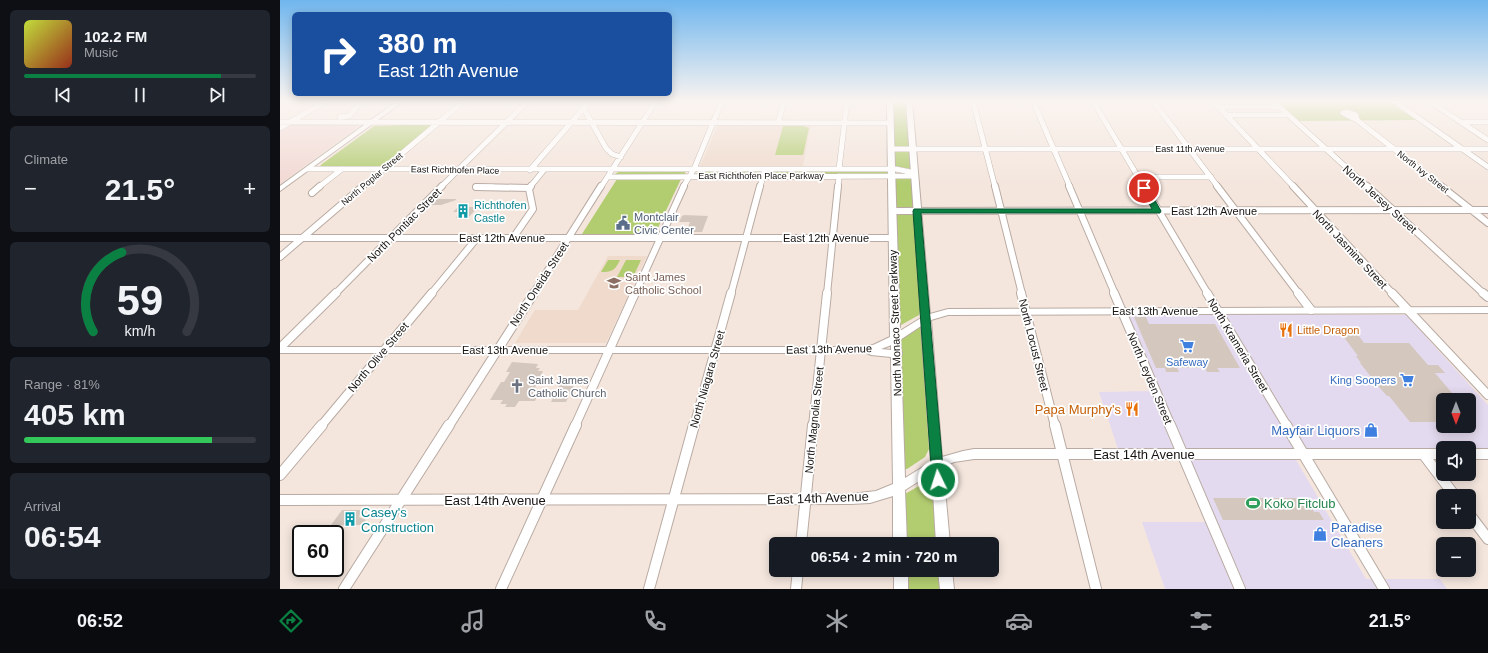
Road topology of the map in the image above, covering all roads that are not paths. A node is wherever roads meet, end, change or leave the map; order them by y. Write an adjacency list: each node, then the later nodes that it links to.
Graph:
1 (363, 128): 34 (main road)
2 (432, 128): 36 (street, North Poplar Street)
3 (502, 128): 38 (street, North Pontiac Street)
4 (566, 128): 39 (street)
5 (595, 128): 32 (street)
6 (639, 128): 32 (street, North Oneida Street)
7 (711, 128): 37 (street)
8 (843, 128): 43 (street, North Magnolia Street)
9 (891, 128): 22 (main road, North Monaco Street Parkway)
10 (911, 128): 23 (main road)
11 (980, 128): 24 (street, North Locust Street)
12 (1044, 128): 25 (street, North Leyden Street)
13 (1109, 128): 26 (street, North Krameria Street)
14 (1174, 128): 27 (street)
15 (1238, 128): 28 (street, North Jasmine Street)
16 (1302, 128): 29 (street, North Jersey Street)
17 (1369, 128): 30 (street, North Ivy Street)
18 (1434, 128): 21 (street)
19 (1471, 128): 20 (street)
20 (1488, 140)
21 (1462, 148): 30 (street, East 11th Avenue); 31 (street, East 11th Avenue); 33 (street)
22 (891, 149): 23 (street, East 11th Avenue); 44 (main road, North Monaco Street Parkway)
23 (913, 149): 24 (street, East 11th Avenue); 45 (main road)
24 (985, 149): 25 (street, East 11th Avenue); 59 (street, North Locust Street)
25 (1053, 149): 26 (street, East 11th Avenue); 60 (street, North Leyden Street)
26 (1121, 149): 27 (street, East 11th Avenue); 48 (street, North Krameria Street)
27 (1189, 149): 28 (street, East 11th Avenue); 49 (street)
28 (1257, 149): 29 (street, East 11th Avenue); 63 (street, North Jasmine Street)
29 (1325, 149): 30 (street, East 11th Avenue); 54 (street, North Jersey Street)
30 (1394, 149): 55 (street, North Ivy Street)
31 (1488, 149)
32 (621, 157): 41 (street, North Oneida Street)
33 (1488, 167)
34 (308, 169): 35 (street, East Richthofen Place); 52 (main road)
35 (342, 169): 36 (street, East Richthofen Place); 53 (street)
36 (384, 169): 38 (street, East Richthofen Place); 66 (street, North Poplar Street)
37 (694, 169): 41 (street, East Richthofen Place Parkway); 42 (street, East Richthofen Place Parkway); 47 (street)
38 (460, 170): 39 (street, East Richthofen Place); 67 (street, North Pontiac Street)
39 (530, 170): 40 (street, East Richthofen Place)
40 (544, 170): 41 (street); 51 (street)
41 (612, 170): 46 (street, North Oneida Street)
42 (764, 173): 43 (street, East Richthofen Place Parkway); 47 (street, East Richthofen Place Parkway); 72 (street, North Niagara Street)
43 (839, 173): 44 (street, East Richthofen Place Parkway); 73 (street, North Magnolia Street)
44 (892, 173): 45 (street, East Richthofen Place Parkway); 57 (main road, North Monaco Street Parkway)
45 (915, 175): 58 (main road)
46 (608, 177): 47 (street, East Richthofen Place Parkway); 70 (street, North Oneida Street)
47 (688, 177): 71 (street)
48 (1138, 177): 49 (street); 61 (street, North Krameria Street)
49 (1211, 177): 62 (street)
50 (476, 187): 51 (street)
51 (529, 188): 69 (street)
52 (280, 189)
53 (312, 193)
54 (1393, 210): 55 (street, East 12th Avenue); 63 (street, East 12th Avenue); 76 (street, North Jersey Street)
55 (1472, 210): 56 (street, East 12th Avenue); 64 (street, North Ivy Street)
56 (1488, 210)
57 (892, 211): 58 (street, East 12th Avenue); 74 (main road, North Monaco Street Parkway)
58 (917, 211): 59 (street, East 12th Avenue); 83 (main road)
59 (1000, 211): 60 (street, East 12th Avenue); 77 (street, North Locust Street)
60 (1079, 211): 61 (street, East 12th Avenue); 82 (street, North Leyden Street)
61 (1158, 211): 62 (street, East 12th Avenue); 78 (street, North Krameria Street)
62 (1236, 211): 63 (street, East 12th Avenue); 79 (street)
63 (1315, 211): 80 (street, North Jasmine Street)
64 (1488, 223)
65 (280, 238): 66 (street, East 12th Avenue)
66 (302, 238): 67 (street, East 12th Avenue); 75 (street, North Poplar Street)
67 (390, 238): 68 (street, East 12th Avenue); 85 (street, North Pontiac Street)
68 (477, 238): 69 (street, East 12th Avenue); 86 (street, North Olive Street)
69 (513, 238): 70 (street, East 12th Avenue)
70 (568, 238): 71 (street, East 12th Avenue); 87 (street, North Oneida Street)
71 (660, 238): 72 (street, East 12th Avenue); 88 (street)
72 (746, 238): 73 (street, East 12th Avenue); 89 (street, North Niagara Street)
73 (833, 238): 74 (street, East 12th Avenue); 90 (street, North Magnolia Street)
74 (893, 238): 84 (main road, North Monaco Street Parkway)
75 (280, 257)
76 (1488, 297)
77 (1025, 310): 82 (main road, East 13th Avenue); 83 (main road, East 13th Avenue); 94 (street, North Locust Street)
78 (1218, 310): 79 (main road, East 13th Avenue); 82 (main road, East 13th Avenue); 96 (street, North Krameria Street)
79 (1311, 310): 80 (main road, East 13th Avenue)
80 (1408, 310): 81 (main road, East 13th Avenue); 93 (street, North Jasmine Street)
81 (1488, 310)
82 (1122, 311): 95 (street, North Leyden Street)
83 (926, 317): 84 (main road, East 13th Avenue); 101 (main road)
84 (896, 338): 91 (main road, East 13th Avenue); 92 (main road, North Monaco Street Parkway)
85 (280, 349): 86 (main road, East 13th Avenue)
86 (384, 350): 87 (main road, East 13th Avenue); 102 (street, North Olive Street)
87 (497, 350): 88 (main road, East 13th Avenue); 106 (street, North Oneida Street)
88 (609, 350): 89 (main road, East 13th Avenue); 107 (street)
89 (715, 350): 90 (main road, East 13th Avenue); 108 (street, North Niagara Street)
90 (821, 350): 91 (main road, East 13th Avenue); 109 (street, North Magnolia Street)
91 (851, 350): 92 (main road)
92 (897, 354): 103 (main road, North Monaco Street Parkway)
93 (1488, 395)
94 (1062, 454): 95 (main road, East 14th Avenue); 101 (main road, East 14th Avenue); 124 (street, North Locust Street)
95 (1183, 454): 96 (main road, East 14th Avenue); 125 (street, North Leyden Street)
96 (1304, 454): 97 (main road, East 14th Avenue); 126 (street, North Krameria Street)
97 (1424, 454): 98 (main road, East 14th Avenue); 104 (street)
98 (1436, 454)
99 (1476, 454): 100 (main road)
100 (1488, 454)
101 (937, 464): 103 (main road, East 14th Avenue); 113 (main road)
102 (280, 475)
103 (899, 487): 109 (main road, East 14th Avenue); 112 (main road, North Monaco Street Parkway)
104 (1451, 489)
105 (280, 500): 106 (main road, East 14th Avenue)
106 (401, 500): 107 (main road, East 14th Avenue); 118 (street, North Oneida Street)
107 (541, 500): 108 (main road, East 14th Avenue); 119 (street)
108 (673, 500): 109 (main road, East 14th Avenue); 120 (street, North Niagara Street)
109 (806, 500): 111 (street, North Magnolia Street)
110 (1476, 523): 114 (street)
111 (802, 537)
112 (900, 537)
113 (942, 537)
114 (1488, 539)
115 (797, 577): 121 (street)
116 (901, 577): 122 (main road)
117 (946, 577): 123 (main road)
118 (344, 589)
119 (501, 589)
120 (649, 589)
121 (796, 589)
122 (901, 589)
123 (947, 589)
124 (1096, 589)
125 (1240, 589)
126 (1384, 589)

